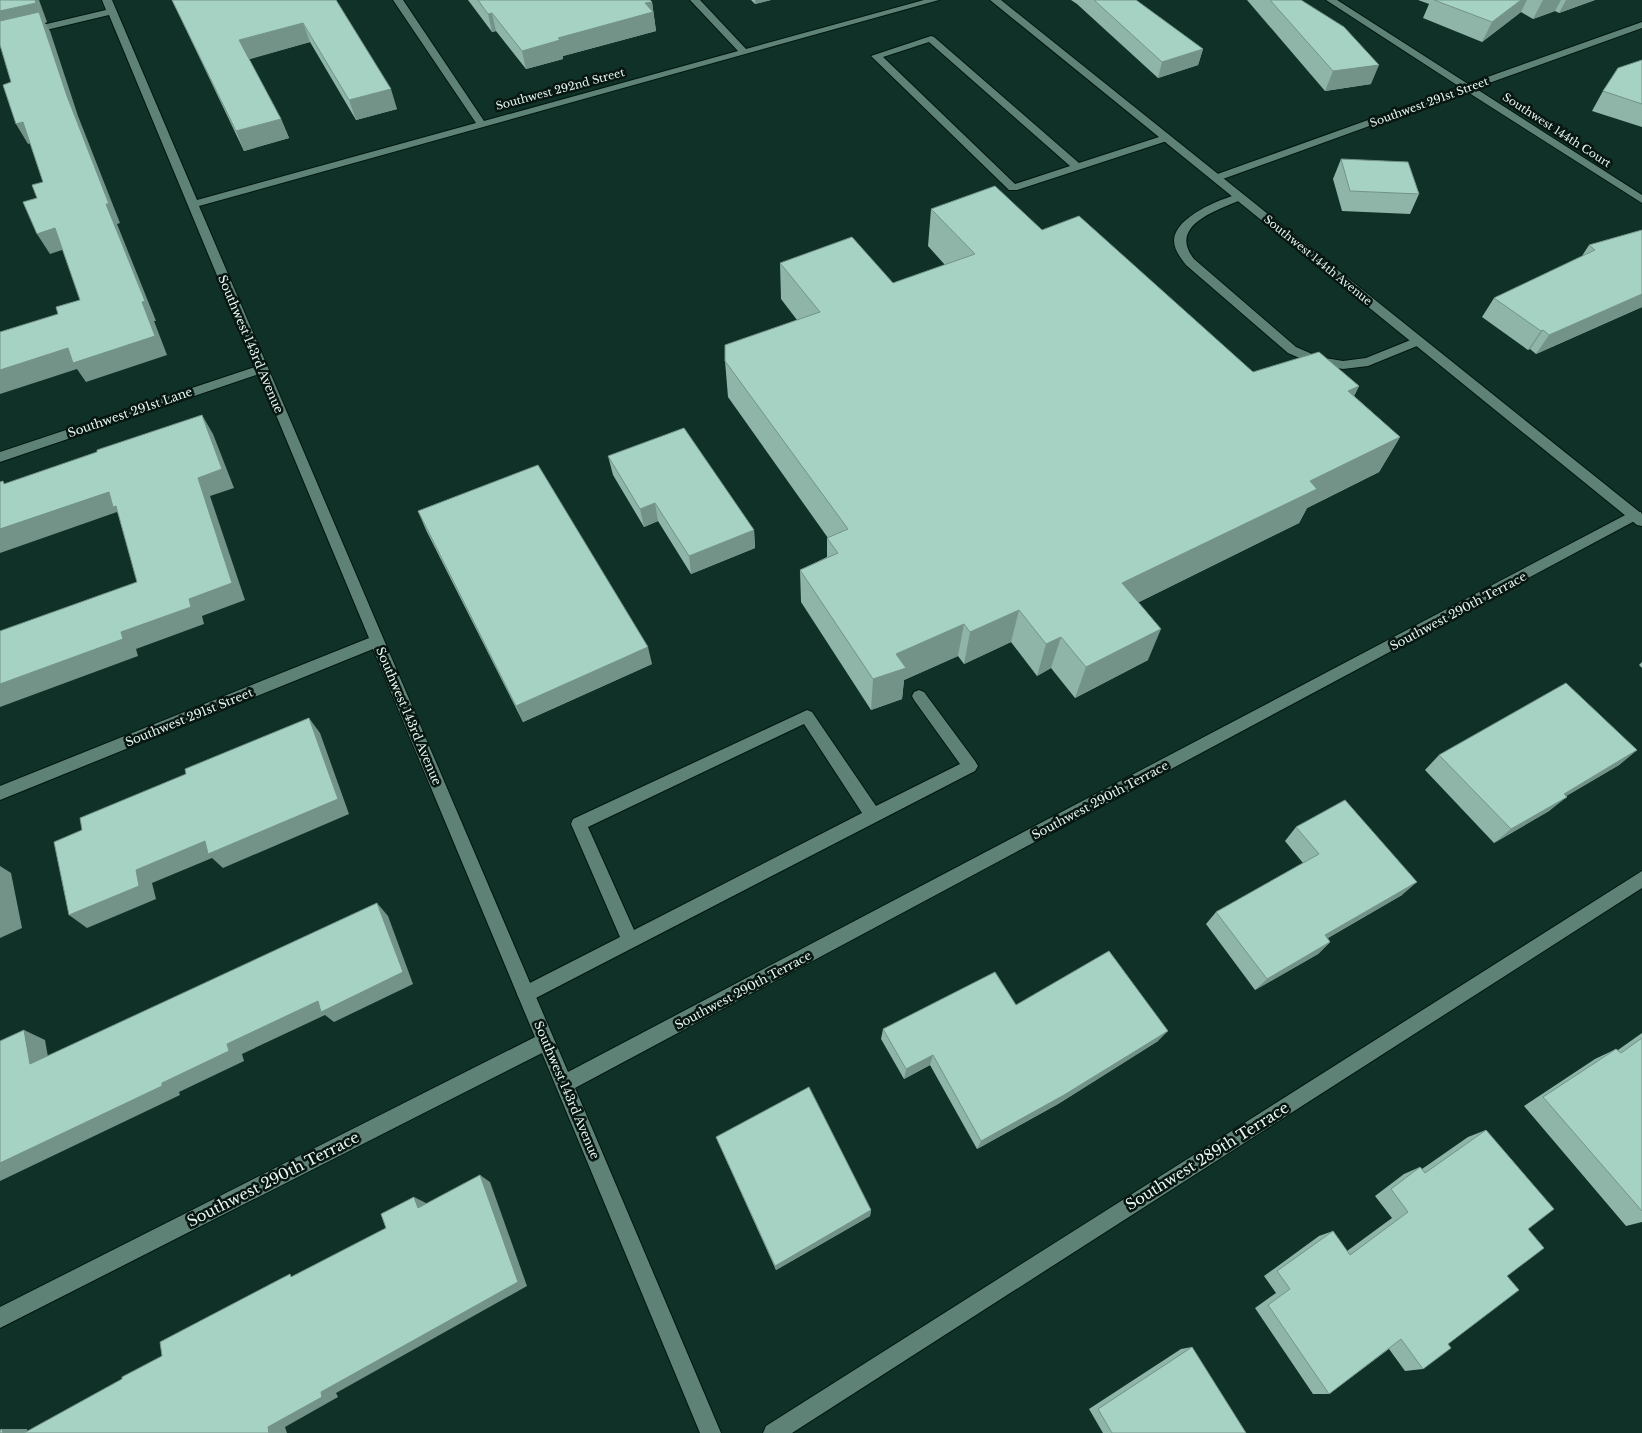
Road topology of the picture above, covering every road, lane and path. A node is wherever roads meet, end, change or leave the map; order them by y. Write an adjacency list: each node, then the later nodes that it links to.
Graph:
1 (398, 0): 11 (street)
2 (694, 0): 9 (street)
3 (934, 0): 9 (street, Southwest 292nd Street)
4 (995, 0): 12 (street, Southwest 144th Avenue)
5 (1331, 0): 10 (street, Southwest 144th Court)
6 (109, 5): 8 (street); 17 (street, Southwest 143rd Avenue)
7 (1642, 25): 10 (street, Southwest 291st Street)
8 (0, 38)
9 (744, 52): 11 (street, Southwest 292nd Street)
10 (1468, 88): 14 (street, Southwest 291st Street); 16 (street, Southwest 144th Court)
11 (481, 123): 17 (street, Southwest 292nd Street)
12 (1166, 138): 13 (street); 14 (street, Southwest 144th Avenue)
13 (1077, 168): 13 (street)
14 (1216, 178): 15 (street, Southwest 144th Avenue)
15 (1239, 197): 18 (street, Southwest 144th Avenue); 18 (street)
16 (1642, 200)
17 (193, 204): 19 (street, Southwest 143rd Avenue)
18 (1418, 341): 21 (street, Southwest 144th Avenue)
19 (261, 368): 20 (street, Southwest 291st Lane); 22 (street, Southwest 143rd Avenue)
20 (0, 457)
21 (1639, 518): 30 (street, Southwest 290th Terrace)
22 (378, 641): 24 (street, Southwest 291st Street); 28 (street, Southwest 143rd Avenue)
23 (919, 696): 25 (street)
24 (0, 793)
25 (873, 815): 27 (street); 27 (street)
26 (1642, 879): 33 (street, Southwest 289th Terrace)
27 (630, 941): 28 (street)
28 (526, 994): 29 (street, Southwest 143rd Avenue)
29 (546, 1041): 30 (street, Southwest 143rd Avenue); 31 (street, Southwest 290th Terrace)
30 (564, 1084): 32 (street, Southwest 143rd Avenue)
31 (0, 1318)
32 (711, 1433)
33 (773, 1433)

